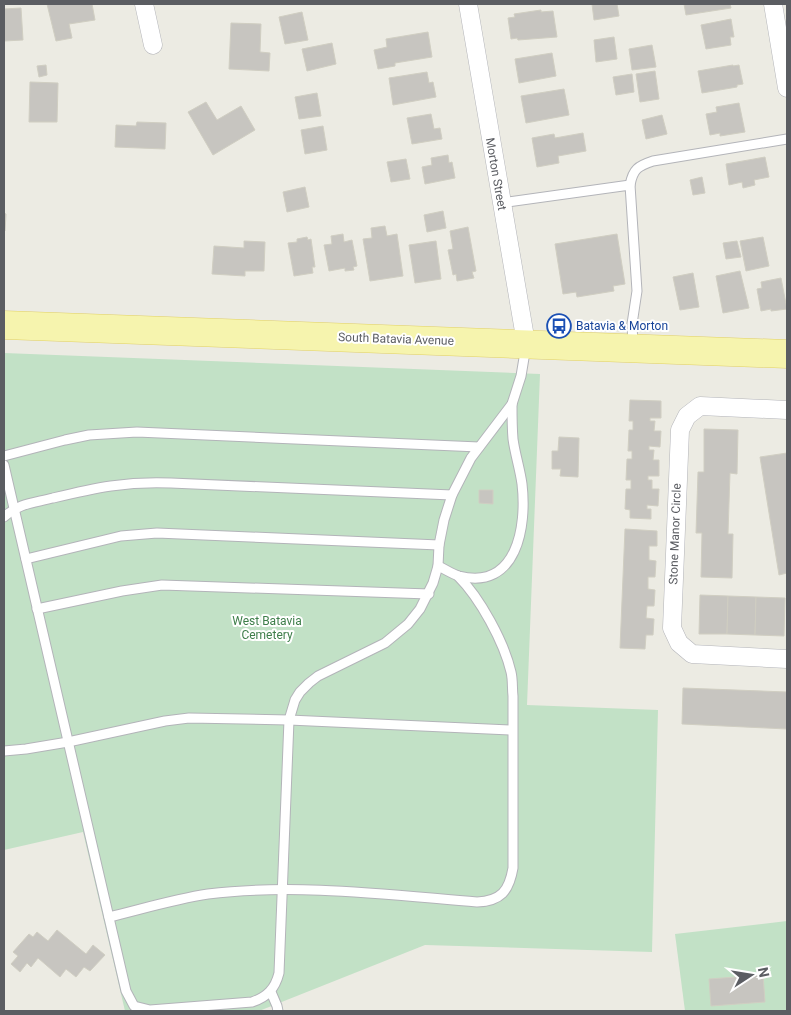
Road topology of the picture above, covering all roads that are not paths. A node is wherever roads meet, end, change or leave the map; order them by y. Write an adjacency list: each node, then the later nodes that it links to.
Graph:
1 (144, 4): 4 (street)
2 (468, 4): 8 (street, Morton Street)
3 (773, 4): 5 (street)
4 (153, 45)
5 (787, 88)
6 (787, 139): 7 (lane)
7 (630, 184): 8 (lane); 11 (lane)
8 (501, 203): 10 (street, Morton Street)
9 (4, 324): 10 (main road, South Batavia Avenue)
10 (526, 343): 11 (main road, South Batavia Avenue); 13 (lane)
11 (633, 348): 12 (main road, South Batavia Avenue)
12 (787, 354)
13 (512, 404): 15 (lane); 24 (lane)
14 (787, 410): 27 (street, Stone Manor Circle)
15 (479, 447): 16 (lane); 18 (lane)
16 (4, 456)
17 (4, 465): 19 (lane)
18 (452, 495): 19 (lane); 21 (lane)
19 (14, 508): 20 (lane); 22 (lane)
20 (4, 517)
21 (439, 545): 22 (lane); 23 (lane)
22 (26, 559): 26 (lane)
23 (438, 566): 24 (lane); 25 (lane)
24 (458, 576): 29 (lane)
25 (429, 594): 26 (lane); 28 (lane)
26 (38, 609): 30 (lane)
27 (787, 658)
28 (290, 720): 29 (lane); 30 (lane); 32 (lane)
29 (512, 730): 32 (lane)
30 (68, 742): 31 (lane); 33 (lane)
31 (4, 751)
32 (282, 890): 33 (lane); 34 (lane)
33 (109, 917): 34 (lane)
34 (271, 992): 35 (lane)
35 (278, 1011)

